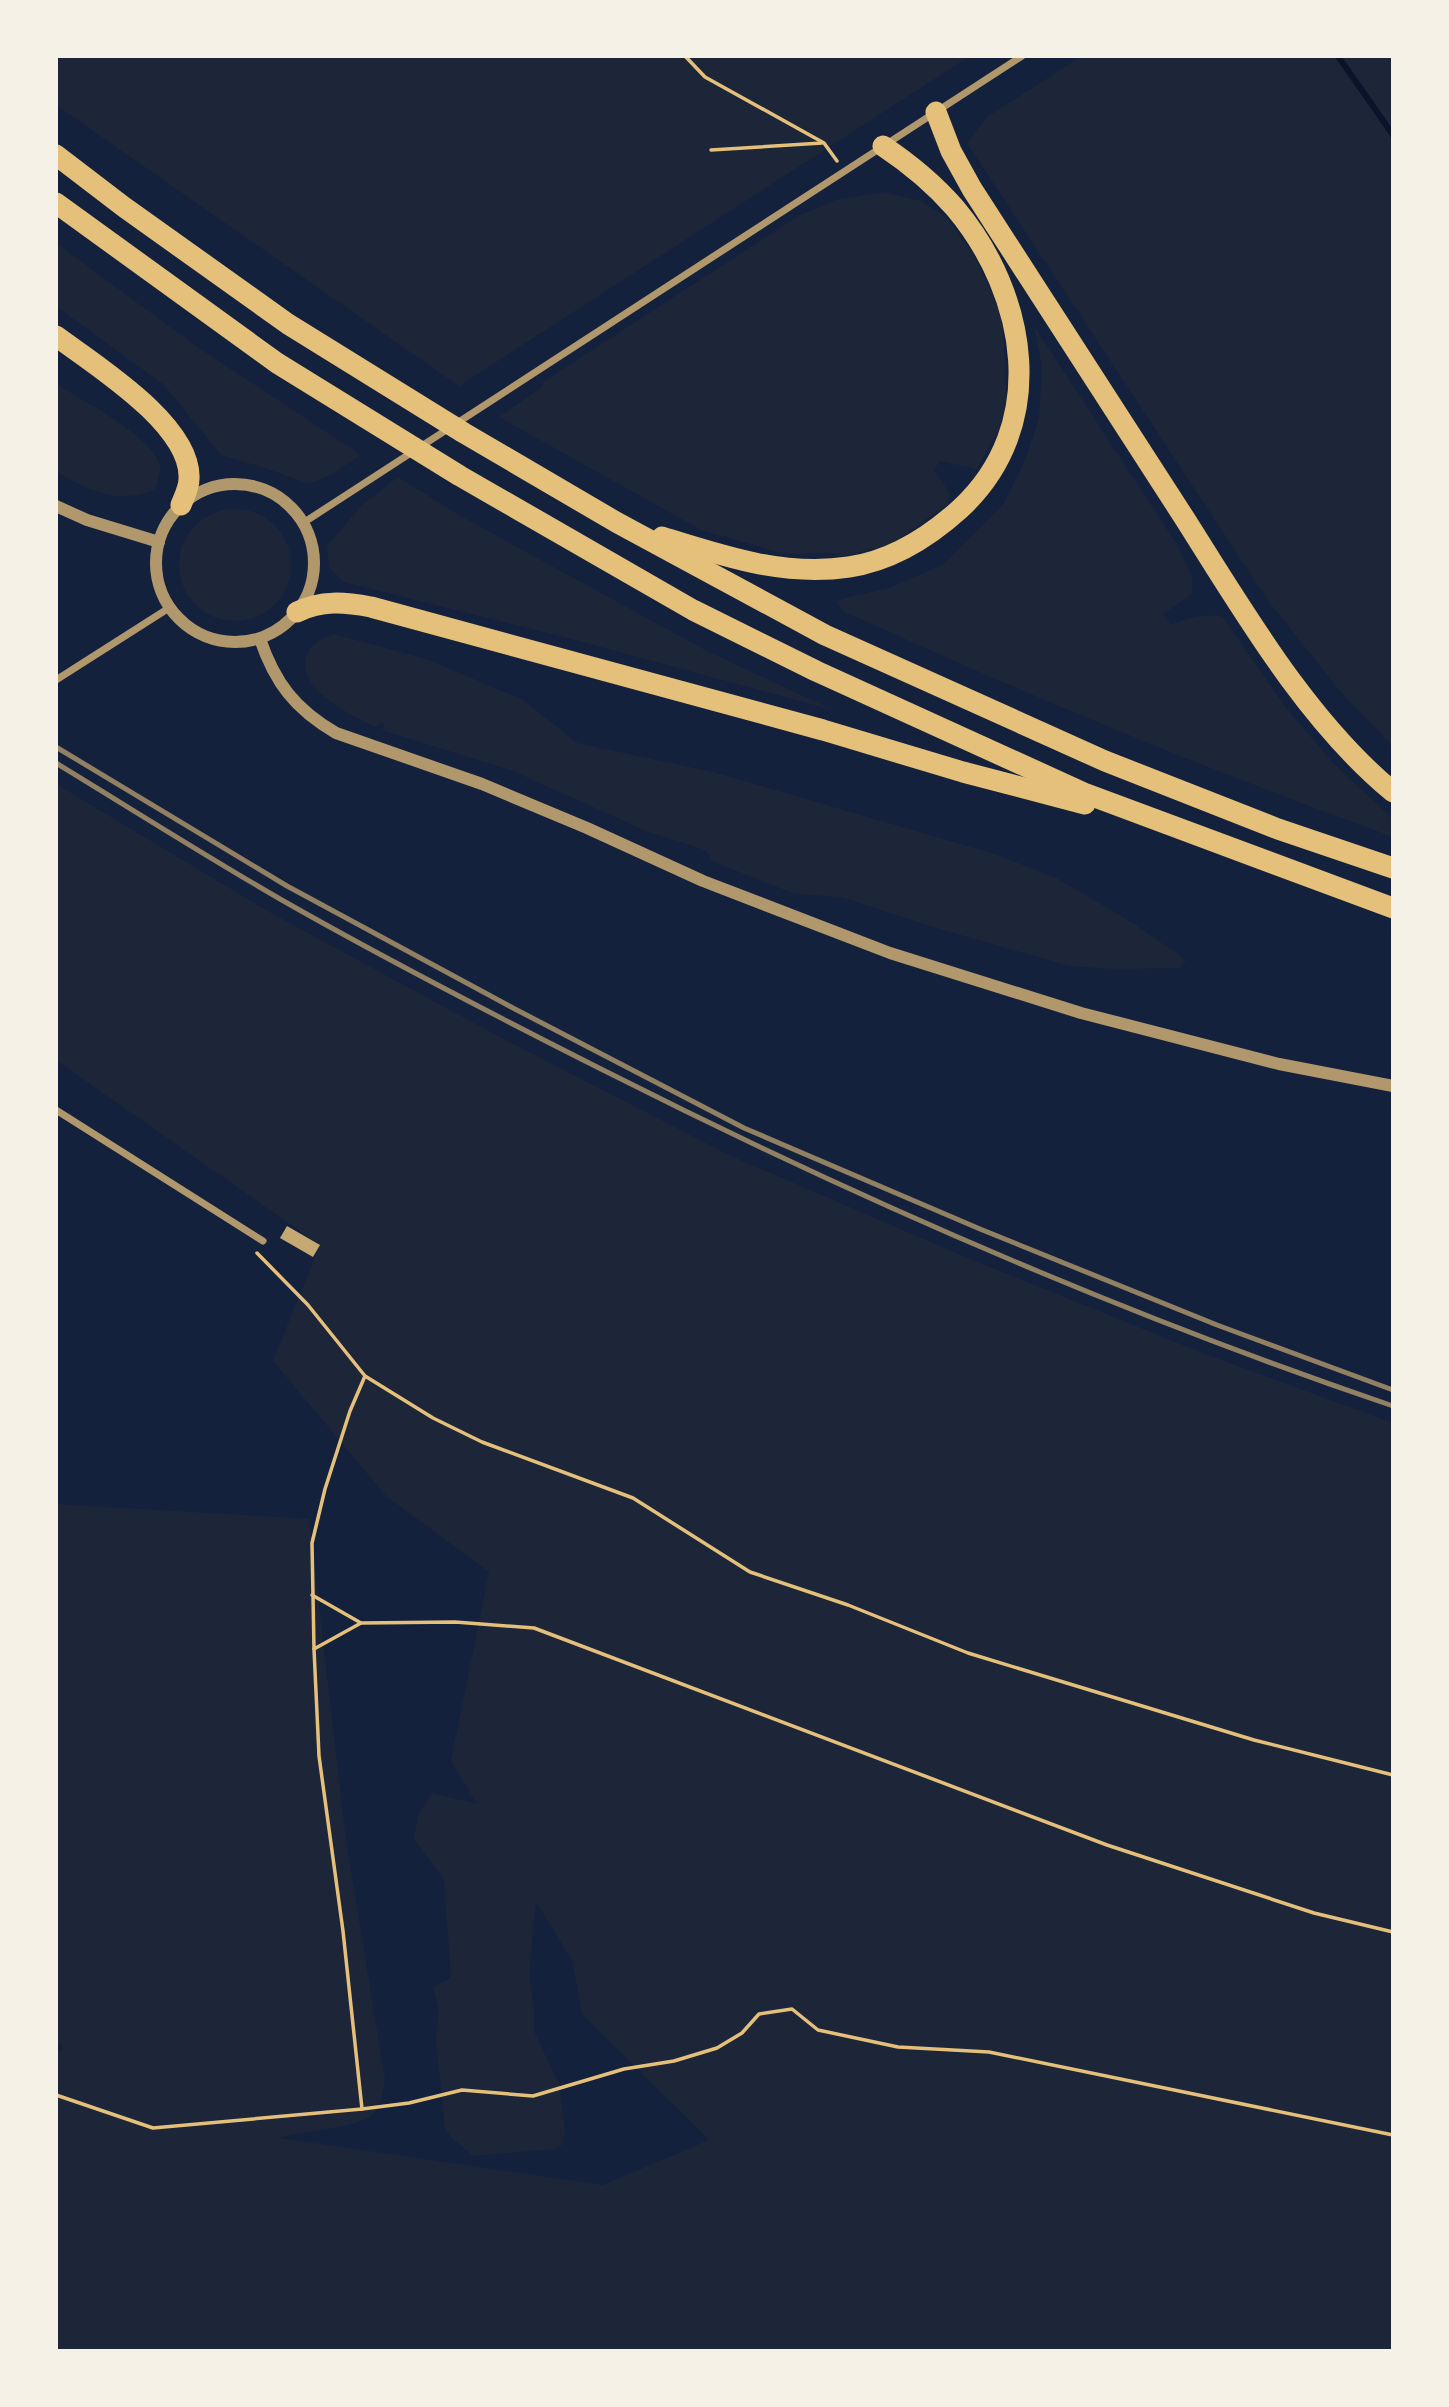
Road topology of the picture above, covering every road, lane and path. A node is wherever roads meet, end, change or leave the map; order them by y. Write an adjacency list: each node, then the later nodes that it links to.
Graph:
1 (685, 56): 4 (path)
2 (1022, 56): 3 (street)
3 (936, 112): 5 (street); 20 (highway)
4 (824, 143): 6 (path); 8 (path)
5 (883, 146): 8 (street); 13 (highway)
6 (711, 150)
7 (56, 155): 13 (highway)
8 (844, 171): 14 (street)
9 (56, 203): 21 (highway)
10 (56, 336): 11 (highway)
11 (181, 505): 14 (street); 15 (street)
12 (56, 506): 15 (street)
13 (616, 522): 22 (highway)
14 (303, 523): 17 (street)
15 (159, 542): 16 (street)
16 (169, 608): 18 (street); 19 (street)
17 (297, 612): 18 (street); 21 (highway)
18 (260, 639): 24 (street)
19 (56, 680)
20 (1393, 792)
21 (1167, 826): 23 (highway)
22 (1393, 868)
23 (1393, 908)
24 (1393, 1086)
25 (56, 1110): 26 (street)
26 (263, 1241)
27 (253, 1250): 28 (path)
28 (365, 1376): 29 (path); 32 (path)
29 (313, 1595): 30 (path); 31 (path)
30 (361, 1623): 31 (path); 33 (path)
31 (313, 1649): 35 (path)
32 (1393, 1775)
33 (1393, 1932)
34 (56, 2095): 35 (path)
35 (362, 2109): 36 (path)
36 (1393, 2135)

